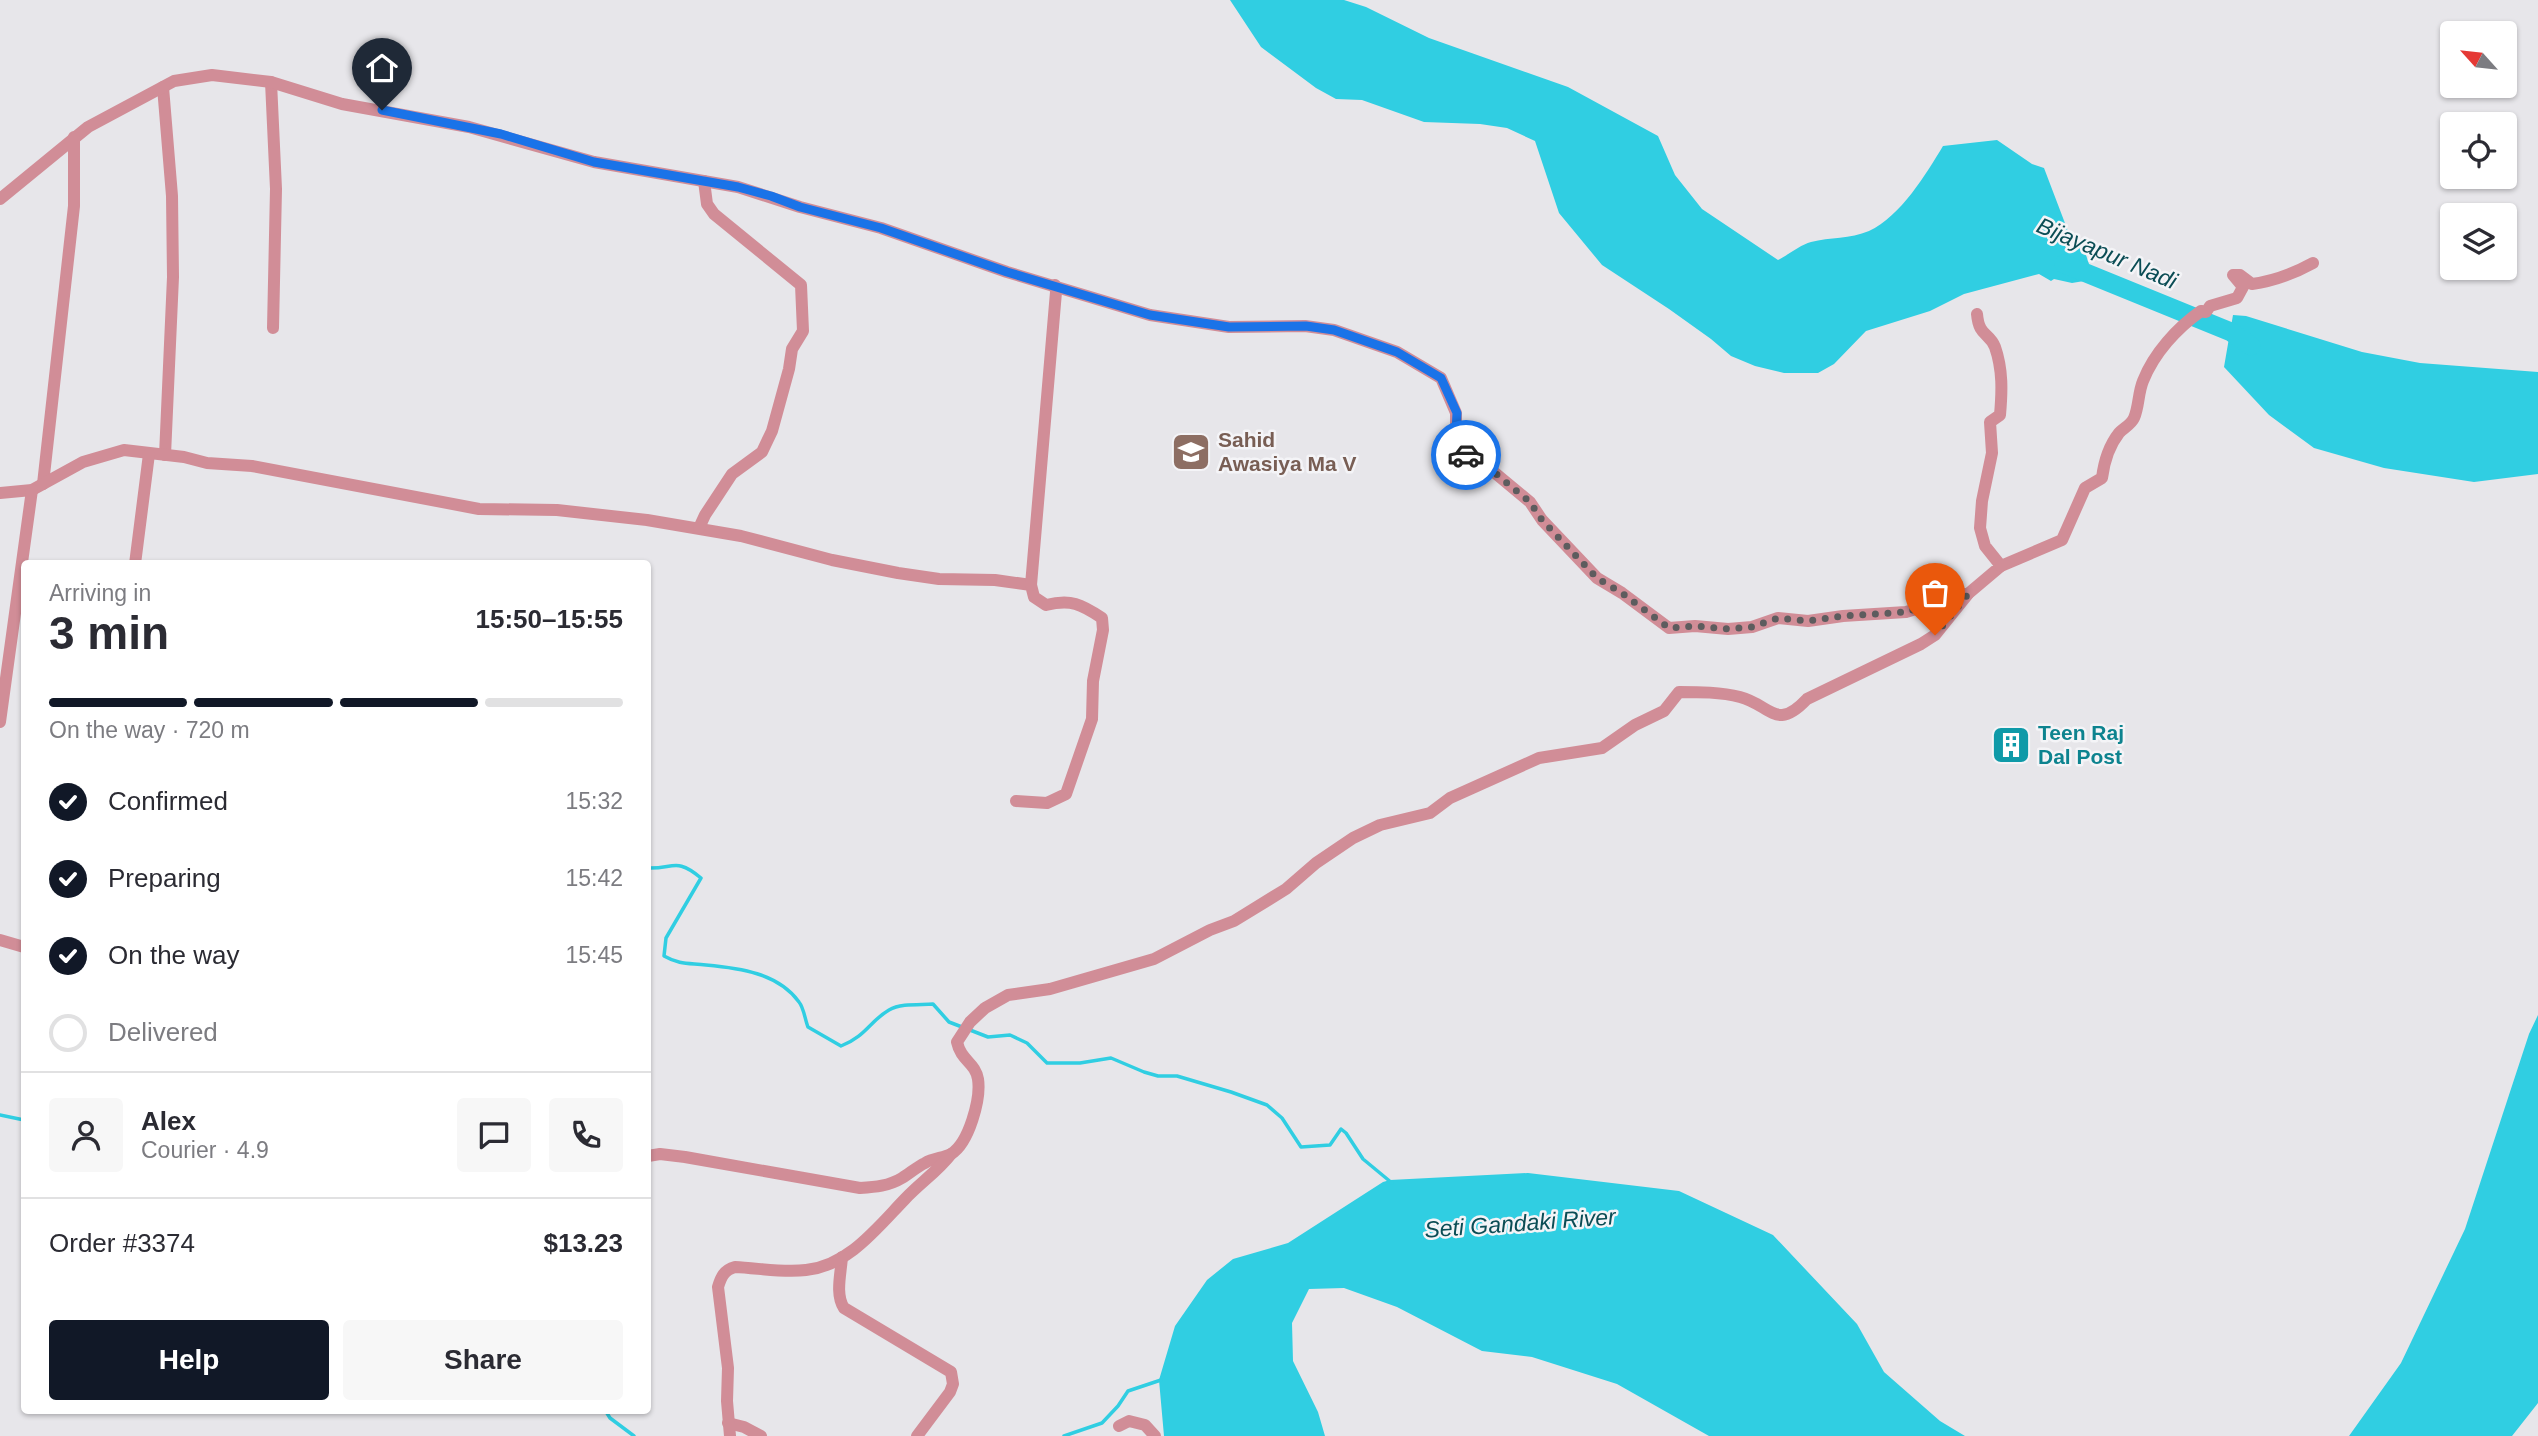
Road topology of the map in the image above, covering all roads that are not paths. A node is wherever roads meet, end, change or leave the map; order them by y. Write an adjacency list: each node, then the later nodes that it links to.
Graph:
1 (271, 82): 2 (street); 4 (street); 9 (street)
2 (163, 87): 3 (street); 11 (street)
3 (74, 137): 5 (street); 12 (street)
4 (704, 181): 7 (street); 14 (street)
5 (0, 199)
6 (2313, 263): 17 (street)
7 (1055, 285): 18 (street); 20 (street)
8 (1977, 314): 17 (street)
9 (273, 328)
10 (149, 454): 11 (street); 12 (street); 16 (street)
11 (165, 455): 14 (street)
12 (37, 487): 13 (street); 15 (street)
13 (0, 493)
14 (699, 528): 18 (street)
15 (26, 560)
16 (136, 560)
17 (2001, 566): 20 (street)
18 (1031, 585): 22 (street)
19 (21, 589): 21 (street)
20 (1969, 593): 25 (street)
21 (0, 722)
22 (1016, 801)
23 (0, 940): 24 (street)
24 (21, 946)
25 (951, 1154): 26 (street); 27 (street)
26 (651, 1156)
27 (842, 1257): 29 (street); 31 (street)
28 (1119, 1426): 32 (street)
29 (729, 1430): 30 (street)
30 (761, 1436)
31 (917, 1436)
32 (1155, 1436)

